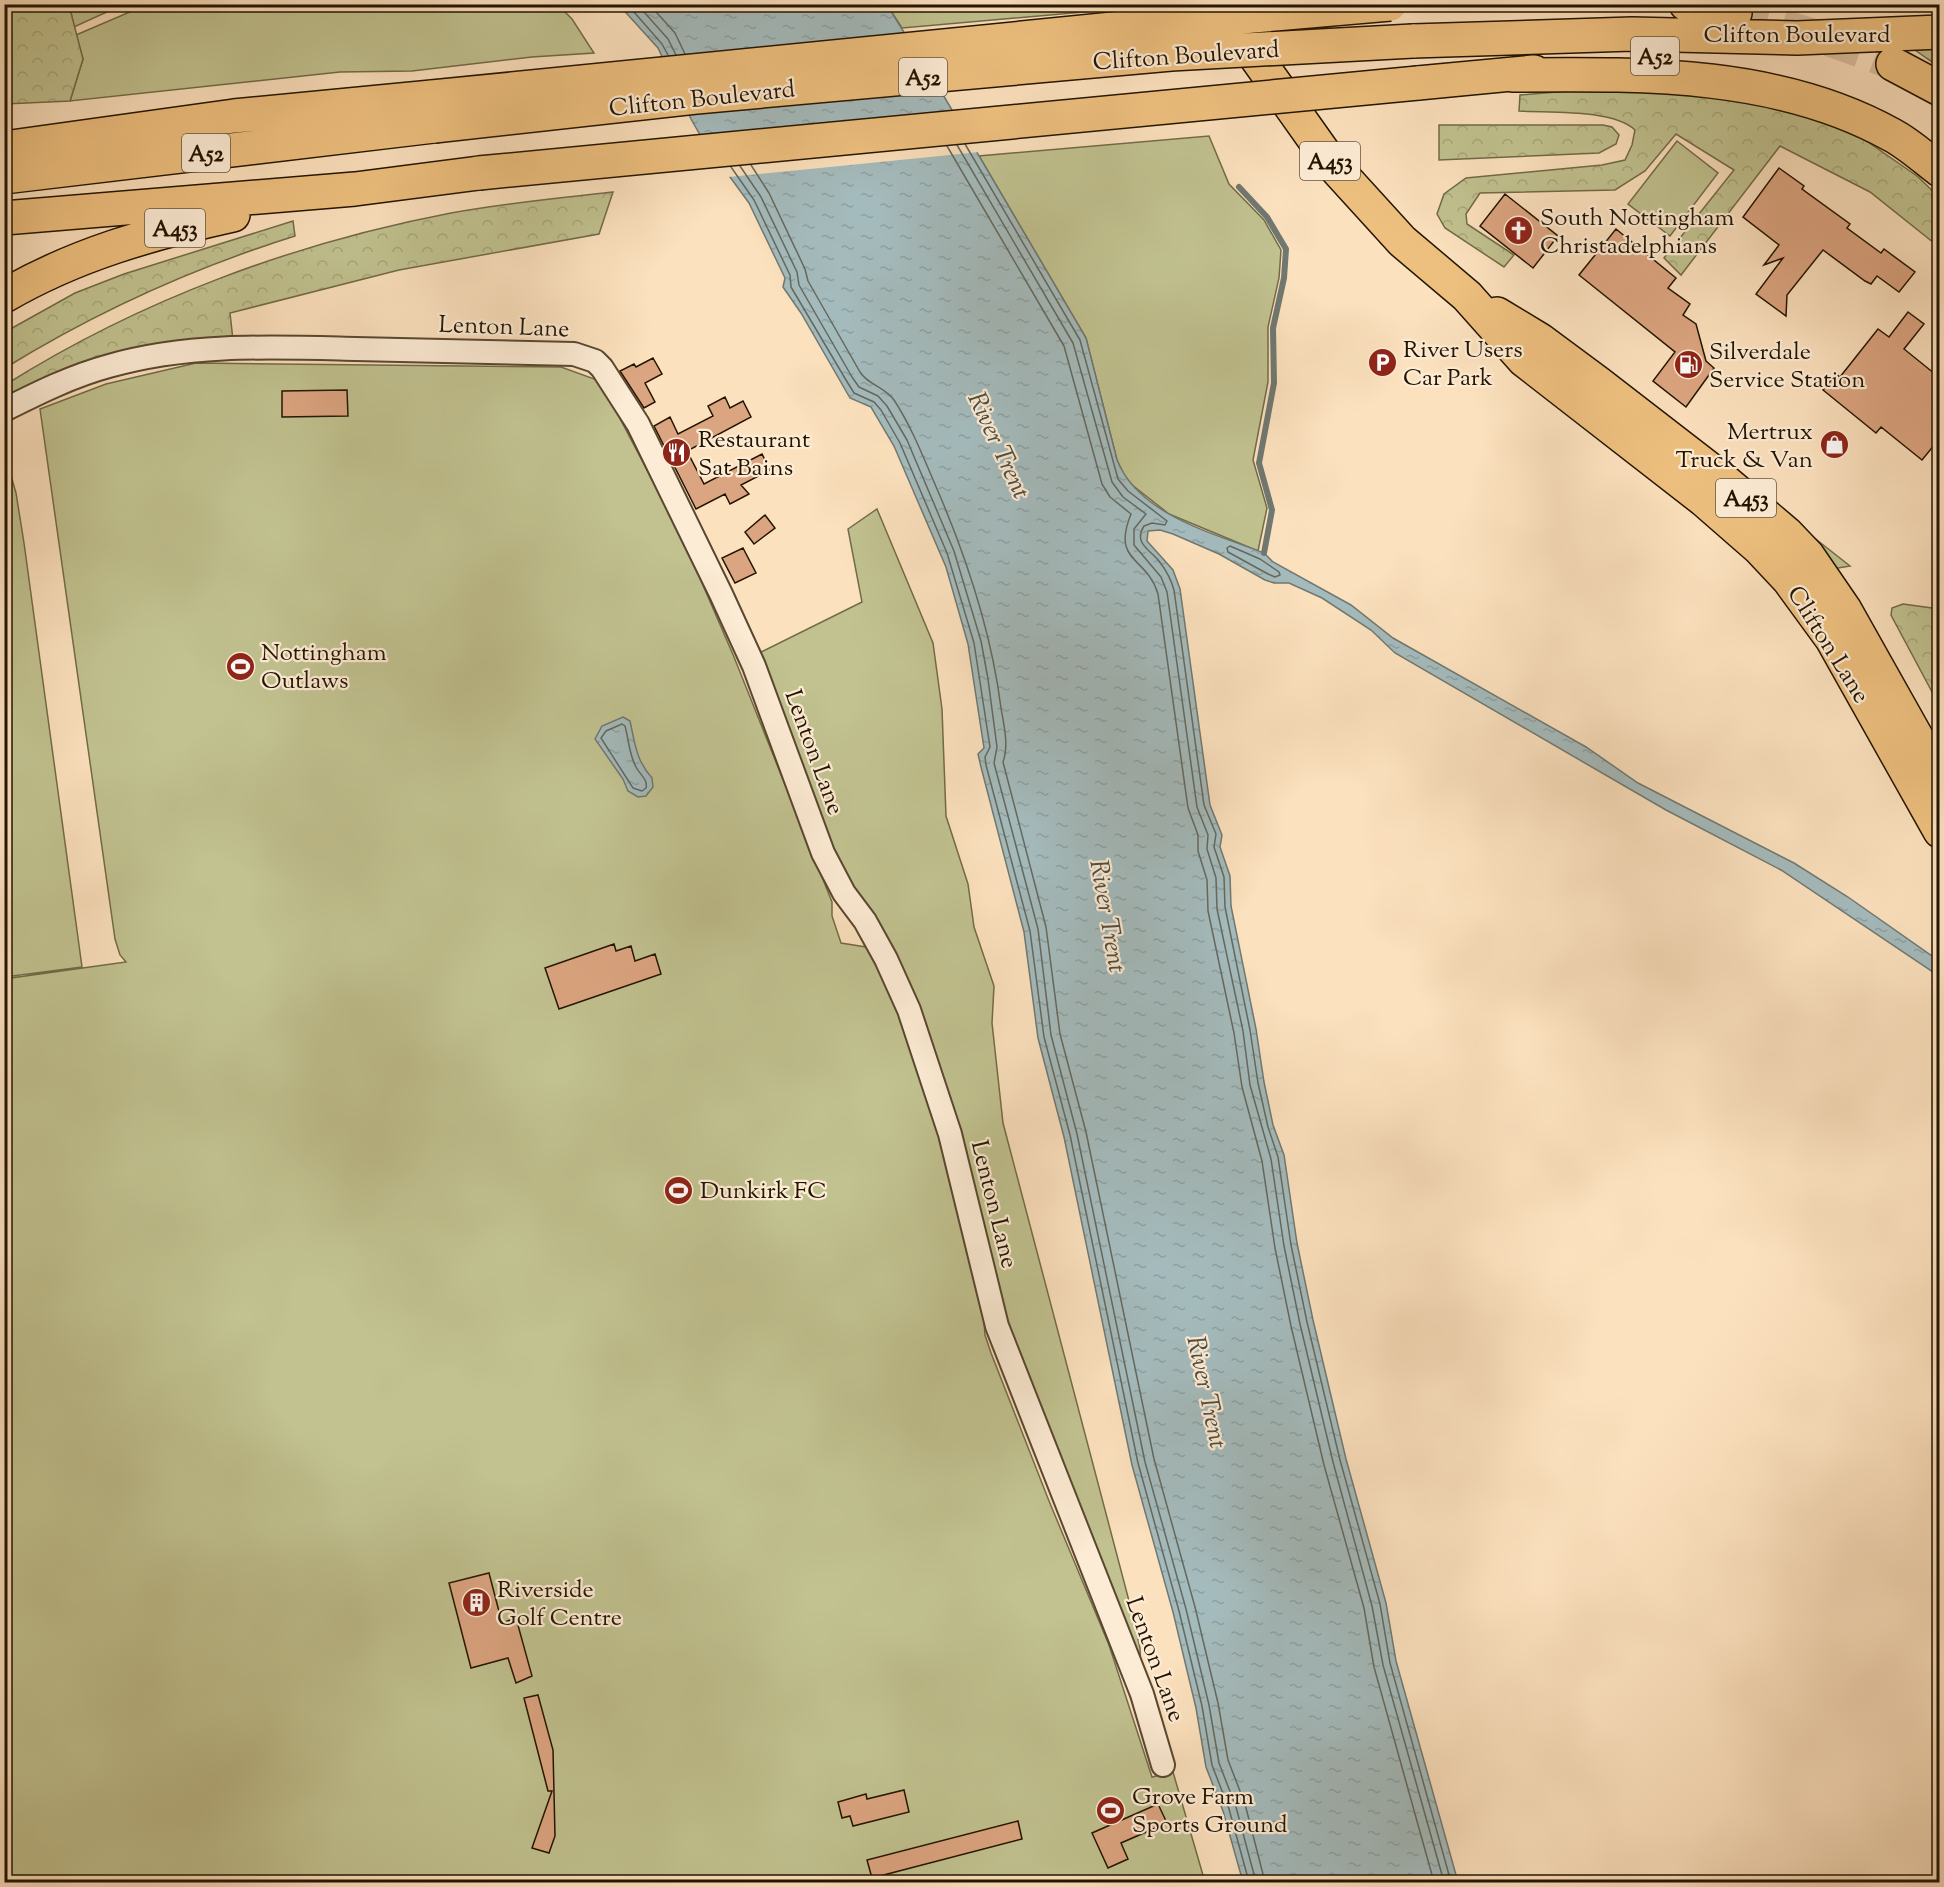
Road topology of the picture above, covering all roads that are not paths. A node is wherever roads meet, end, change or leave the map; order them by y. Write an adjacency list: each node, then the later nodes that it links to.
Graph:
1 (1218, 4): 19 (main road, Clifton Lane / A453)
2 (1390, 4): 10 (main road, Clifton Boulevard / A52, bridge)
3 (1686, 4): 4 (main road)
4 (1735, 13)
5 (1940, 32): 6 (main road, Clifton Boulevard / A52)
6 (1797, 38): 8 (main road, A52); 10 (main road, Clifton Boulevard / A52, bridge)
7 (1893, 64): 9 (main road)
8 (1513, 75): 14 (main road); 16 (main road, Clifton Boulevard / A52, bridge)
9 (1940, 89)
10 (433, 112): 11 (main road, A52); 15 (main road, A52)
11 (234, 116): 12 (main road); 13 (main road, A52)
12 (4, 125)
13 (4, 148)
14 (1940, 170)
15 (4, 177)
16 (354, 189): 17 (main road, A52); 18 (main road, A453)
17 (4, 218)
18 (4, 296)
19 (1467, 296): 21 (main road, Clifton Lane / A453); 22 (main road, Clifton Lane / A453)
20 (4, 410): 23 (street, Lenton Lane)
21 (1940, 778)
22 (1940, 831)
23 (1163, 1765)

